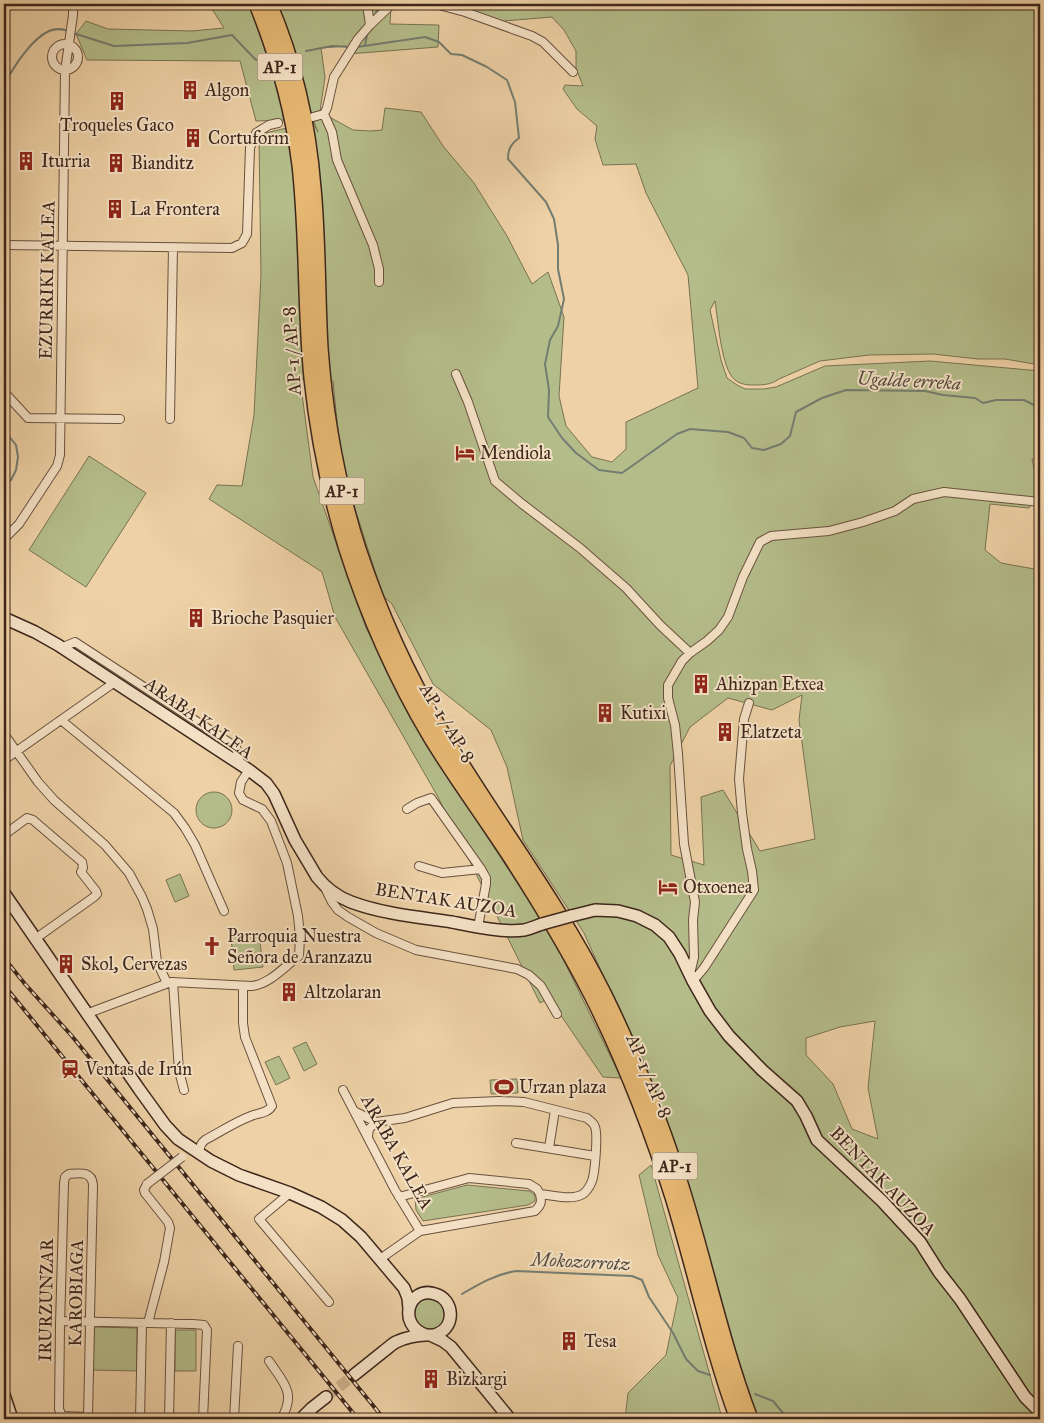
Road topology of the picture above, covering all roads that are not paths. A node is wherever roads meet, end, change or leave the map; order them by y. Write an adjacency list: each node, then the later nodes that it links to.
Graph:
1 (73, 4): 9 (street, EZURRIKI KALEA)
2 (251, 4): 8 (highway)
3 (266, 4): 8 (highway, AP-1 / AP-8 / AP-1); 95 (highway, AP-1 / AP-8 / AP-1)
4 (367, 4): 7 (street)
5 (400, 4): 7 (street)
6 (435, 4): 11 (street)
7 (370, 25): 12 (street)
8 (267, 28): 94 (highway, AP-1 / AP-8 / AP-1)
9 (69, 44): 10 (street, EZURRIKI KALEA); 10 (street); 10 (street)
10 (65, 71): 16 (street, EZURRIKI KALEA)
11 (572, 72)
12 (324, 114): 13 (street); 18 (street)
13 (313, 117)
14 (278, 123): 17 (street)
15 (4, 245): 16 (street)
16 (63, 245): 17 (street); 21 (street, EZURRIKI KALEA)
17 (174, 247): 23 (street)
18 (379, 282)
19 (456, 374): 28 (street)
20 (4, 392): 21 (street)
21 (60, 418): 22 (street); 25 (street, EZURRIKI KALEA)
22 (120, 419)
23 (170, 419)
24 (1040, 502): 28 (street)
25 (4, 539)
26 (4, 618): 27 (street, ARABA KALEA)
27 (63, 648): 29 (street, ARABA KALEA); 35 (street)
28 (690, 653): 45 (street)
29 (115, 682): 31 (street); 35 (street, ARABA KALEA)
30 (749, 703): 45 (street)
31 (61, 720): 33 (street); 42 (street)
32 (4, 734): 33 (street)
33 (15, 752): 34 (street); 46 (street)
34 (4, 760)
35 (245, 767): 40 (street, BENTAK AUZOA); 47 (street, ARABA KALEA)
36 (407, 809): 39 (street)
37 (4, 835): 44 (street)
38 (419, 866): 39 (street)
39 (481, 869): 43 (street)
40 (322, 882): 43 (street, BENTAK AUZOA); 49 (street, BENTAK AUZOA)
41 (4, 893): 44 (street)
42 (224, 911)
43 (478, 927): 45 (street, BENTAK AUZOA, bridge)
44 (35, 939): 48 (street)
45 (692, 977): 84 (street, BENTAK AUZOA)
46 (170, 982): 47 (street); 48 (street); 50 (street)
47 (243, 986): 59 (street)
48 (86, 1014): 57 (street)
49 (557, 1014)
50 (184, 1090)
51 (343, 1090): 53 (street, ARABA KALEA)
52 (555, 1110): 54 (street); 58 (street); 60 (street)
53 (354, 1111): 54 (street); 55 (street, ARABA KALEA)
54 (376, 1122): 55 (street)
55 (368, 1136): 64 (street, ARABA KALEA)
56 (516, 1143): 58 (street)
57 (187, 1145): 59 (street); 73 (street, bridge)
58 (549, 1148): 60 (street)
59 (200, 1154): 62 (street)
60 (595, 1156): 63 (street)
61 (82, 1173): 71 (street, IRURZUNZAR); 72 (street, KAROBIAGA)
62 (290, 1194): 66 (street); 69 (street)
63 (540, 1194): 64 (street); 65 (street)
64 (399, 1197): 65 (street, ARABA KALEA)
65 (420, 1231): 66 (street)
66 (380, 1260): 67 (street)
67 (404, 1288): 68 (street); 70 (street)
68 (426, 1293): 70 (street); 75 (street)
69 (329, 1302)
70 (409, 1311): 76 (street); 77 (street)
71 (60, 1321): 72 (street); 85 (street, IRURZUNZAR)
72 (90, 1321): 73 (street); 85 (street, KAROBIAGA)
73 (145, 1323): 74 (street); 87 (street)
74 (172, 1323): 88 (street); 89 (street)
75 (448, 1324): 76 (street); 79 (street)
76 (428, 1335): 77 (street); 79 (street)
77 (395, 1342): 81 (street)
78 (238, 1346): 90 (street)
79 (454, 1351): 93 (street)
80 (269, 1361): 91 (street)
81 (354, 1375)
82 (4, 1395): 86 (street)
83 (326, 1397): 92 (street)
84 (1040, 1412)
85 (88, 1418)
86 (12, 1419)
87 (140, 1419)
88 (169, 1419)
89 (203, 1419)
90 (234, 1419)
91 (281, 1419)
92 (301, 1419)
93 (510, 1419)
94 (738, 1419)
95 (750, 1419)

